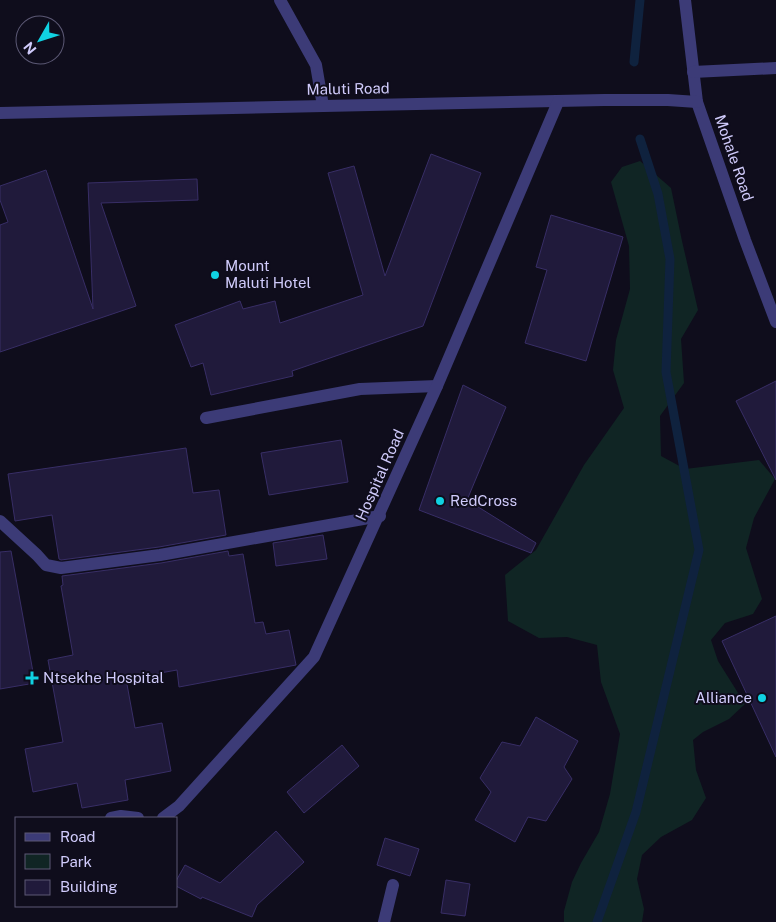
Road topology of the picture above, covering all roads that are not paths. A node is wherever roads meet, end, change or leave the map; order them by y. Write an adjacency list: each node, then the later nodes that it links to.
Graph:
1 (280, 0): 7 (street)
2 (685, 0): 4 (street, Mohale Road)
3 (776, 68): 4 (street)
4 (693, 72): 6 (street, Mohale Road)
5 (558, 102): 6 (street, Maluti Road); 7 (street, Maluti Road); 10 (street, Hospital Road)
6 (697, 102): 9 (street, Mohale Road)
7 (323, 106): 8 (street, Maluti Road)
8 (0, 113)
9 (776, 322)
10 (438, 386): 11 (street); 12 (street, Hospital Road)
11 (206, 418)
12 (380, 516): 13 (street); 16 (street, Hospital Road)
13 (0, 521)
14 (116, 817): 15 (street)
15 (130, 817)
16 (164, 817)
17 (393, 885): 18 (street)
18 (384, 922)

